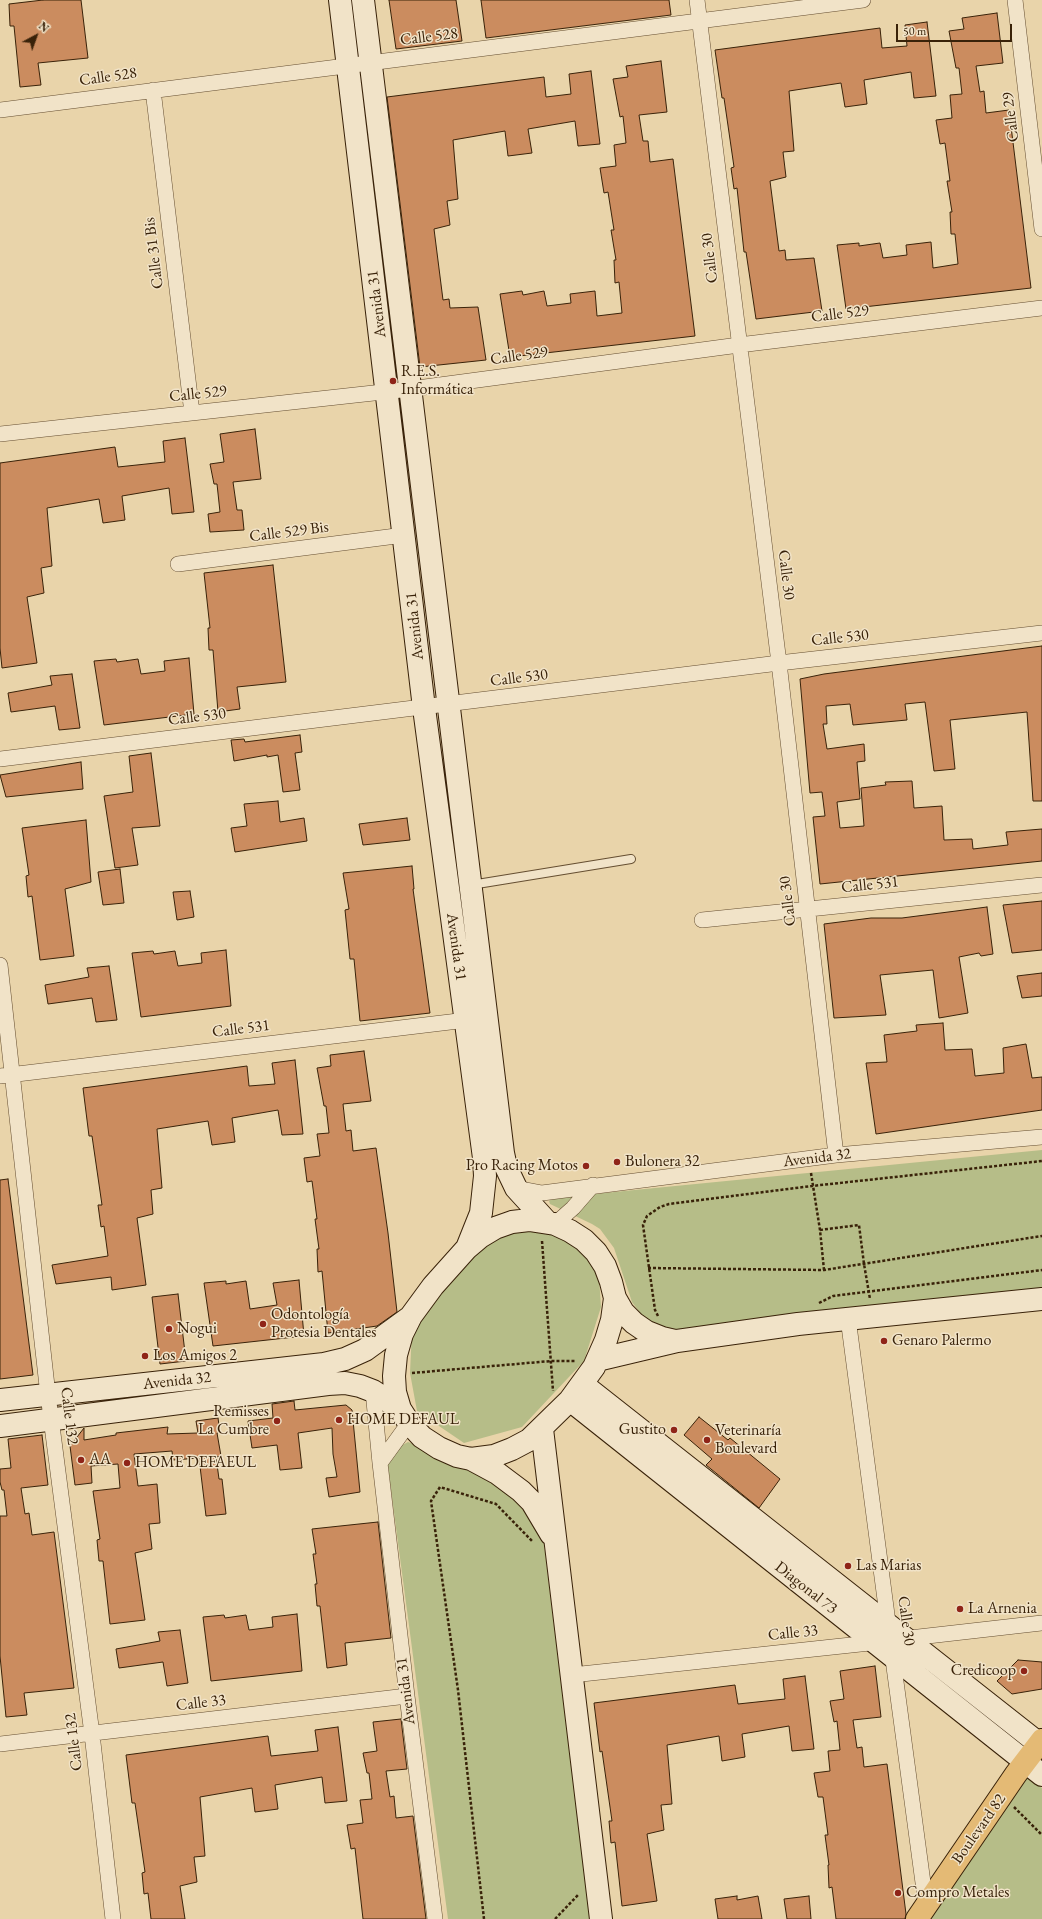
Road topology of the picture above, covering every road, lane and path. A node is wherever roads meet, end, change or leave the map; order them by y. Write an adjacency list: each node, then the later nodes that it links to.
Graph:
1 (340, 0): 8 (main road, Avenida 31)
2 (363, 0): 7 (main road, Avenida 31)
3 (697, 0): 6 (street, Calle 30)
4 (863, 0): 6 (street, Calle 528)
5 (1015, 0): 11 (street, Calle 29)
6 (700, 20): 7 (street, Calle 528); 13 (street, Calle 30)
7 (370, 62): 8 (street, Calle 528); 14 (main road, Avenida 31)
8 (348, 65): 9 (street, Calle 528); 15 (main road, Avenida 31)
9 (153, 90): 10 (street, Calle 528); 16 (street, Calle 31 Bis)
10 (0, 110)
11 (1042, 229)
12 (1042, 308): 13 (street, Calle 529)
13 (739, 345): 14 (street, Calle 529); 21 (street, Calle 30)
14 (410, 389): 15 (street, Calle 529); 22 (main road, Avenida 31)
15 (387, 391): 16 (street, Calle 529); 18 (main road, Avenida 31)
16 (192, 413): 17 (street, Calle 529)
17 (0, 434)
18 (404, 535): 19 (street, Calle 529 Bis); 23 (main road, Avenida 31)
19 (178, 564)
20 (1042, 634): 21 (street, Calle 530)
21 (779, 663): 22 (street, Calle 530); 28 (street, Calle 30)
22 (448, 705): 23 (street, Calle 530); 26 (main road, Avenida 31)
23 (424, 708): 24 (street, Calle 530); 31 (main road, Avenida 31)
24 (0, 759)
25 (631, 859): 26 (lane)
26 (470, 885): 31 (main road, Avenida 31)
27 (1042, 885): 28 (street, Calle 531)
28 (807, 910): 29 (street, Calle 531); 34 (street, Calle 30)
29 (702, 920)
30 (0, 965): 32 (street, Calle 132)
31 (476, 1019): 32 (street, Calle 531); 39 (main road, Avenida 31); 43 (main road, Avenida 31)
32 (7, 1075): 61 (street, Calle 132)
33 (1042, 1137): 34 (street, Avenida 32)
34 (836, 1155): 35 (street, Avenida 32)
35 (809, 1158): 37 (street, Avenida 32); 38 (path)
36 (1042, 1161): 38 (path)
37 (593, 1185): 39 (street, Avenida 32); 40 (street)
38 (812, 1186): 41 (path); 45 (path)
39 (516, 1188): 40 (main road, Avenida 31)
40 (547, 1223): 43 (main road); 49 (main road); 57 (path)
41 (820, 1230): 44 (path); 46 (path)
42 (1042, 1236): 44 (path)
43 (467, 1248): 52 (main road)
44 (864, 1264): 46 (path); 48 (path)
45 (648, 1268): 46 (path); 54 (path)
46 (824, 1270)
47 (1042, 1270): 48 (path)
48 (869, 1290): 51 (path); 53 (path)
49 (615, 1298): 56 (main road); 59 (main road)
50 (1042, 1299): 53 (main road)
51 (815, 1305)
52 (412, 1316): 58 (main road); 61 (main road, Avenida 32)
53 (873, 1316): 55 (main road)
54 (659, 1318)
55 (848, 1318): 56 (main road); 71 (street, Calle 30)
56 (677, 1341): 59 (main road)
57 (552, 1361): 58 (path); 59 (path); 59 (path)
58 (394, 1376): 63 (main road)
59 (581, 1384): 66 (main road); 71 (main road, Diagonal 73)
60 (373, 1391): 63 (main road, Avenida 32); 64 (main road, Avenida 32); 68 (street, Avenida 31)
61 (48, 1395): 62 (main road, Avenida 32); 64 (street, Calle 132)
62 (0, 1400)
63 (404, 1416): 67 (main road, Avenida 32); 68 (street)
64 (51, 1420): 65 (main road, Avenida 32); 74 (street, Calle 132)
65 (0, 1426)
66 (542, 1429): 67 (main road); 69 (main road)
67 (471, 1459): 69 (main road)
68 (380, 1463): 73 (street, Avenida 31)
69 (546, 1545): 72 (main road); 84 (path)
70 (1042, 1623): 71 (street, Calle 33)
71 (891, 1640): 72 (street, Calle 33); 75 (main road, Diagonal 73); 77 (main road, Diagonal 73); 81 (street, Calle 30)
72 (572, 1675): 86 (main road)
73 (407, 1696): 74 (street, Calle 33); 83 (street, Avenida 31)
74 (92, 1734): 76 (street, Calle 33); 82 (street, Calle 132)
75 (1041, 1743): 77 (highway, Boulevard 82)
76 (0, 1744)
77 (1034, 1768): 81 (highway, Boulevard 82)
78 (1009, 1803): 79 (path)
79 (1042, 1835)
80 (578, 1888): 85 (path)
81 (921, 1912)
82 (113, 1919)
83 (435, 1919)
84 (484, 1919)
85 (555, 1919)
86 (601, 1919)

